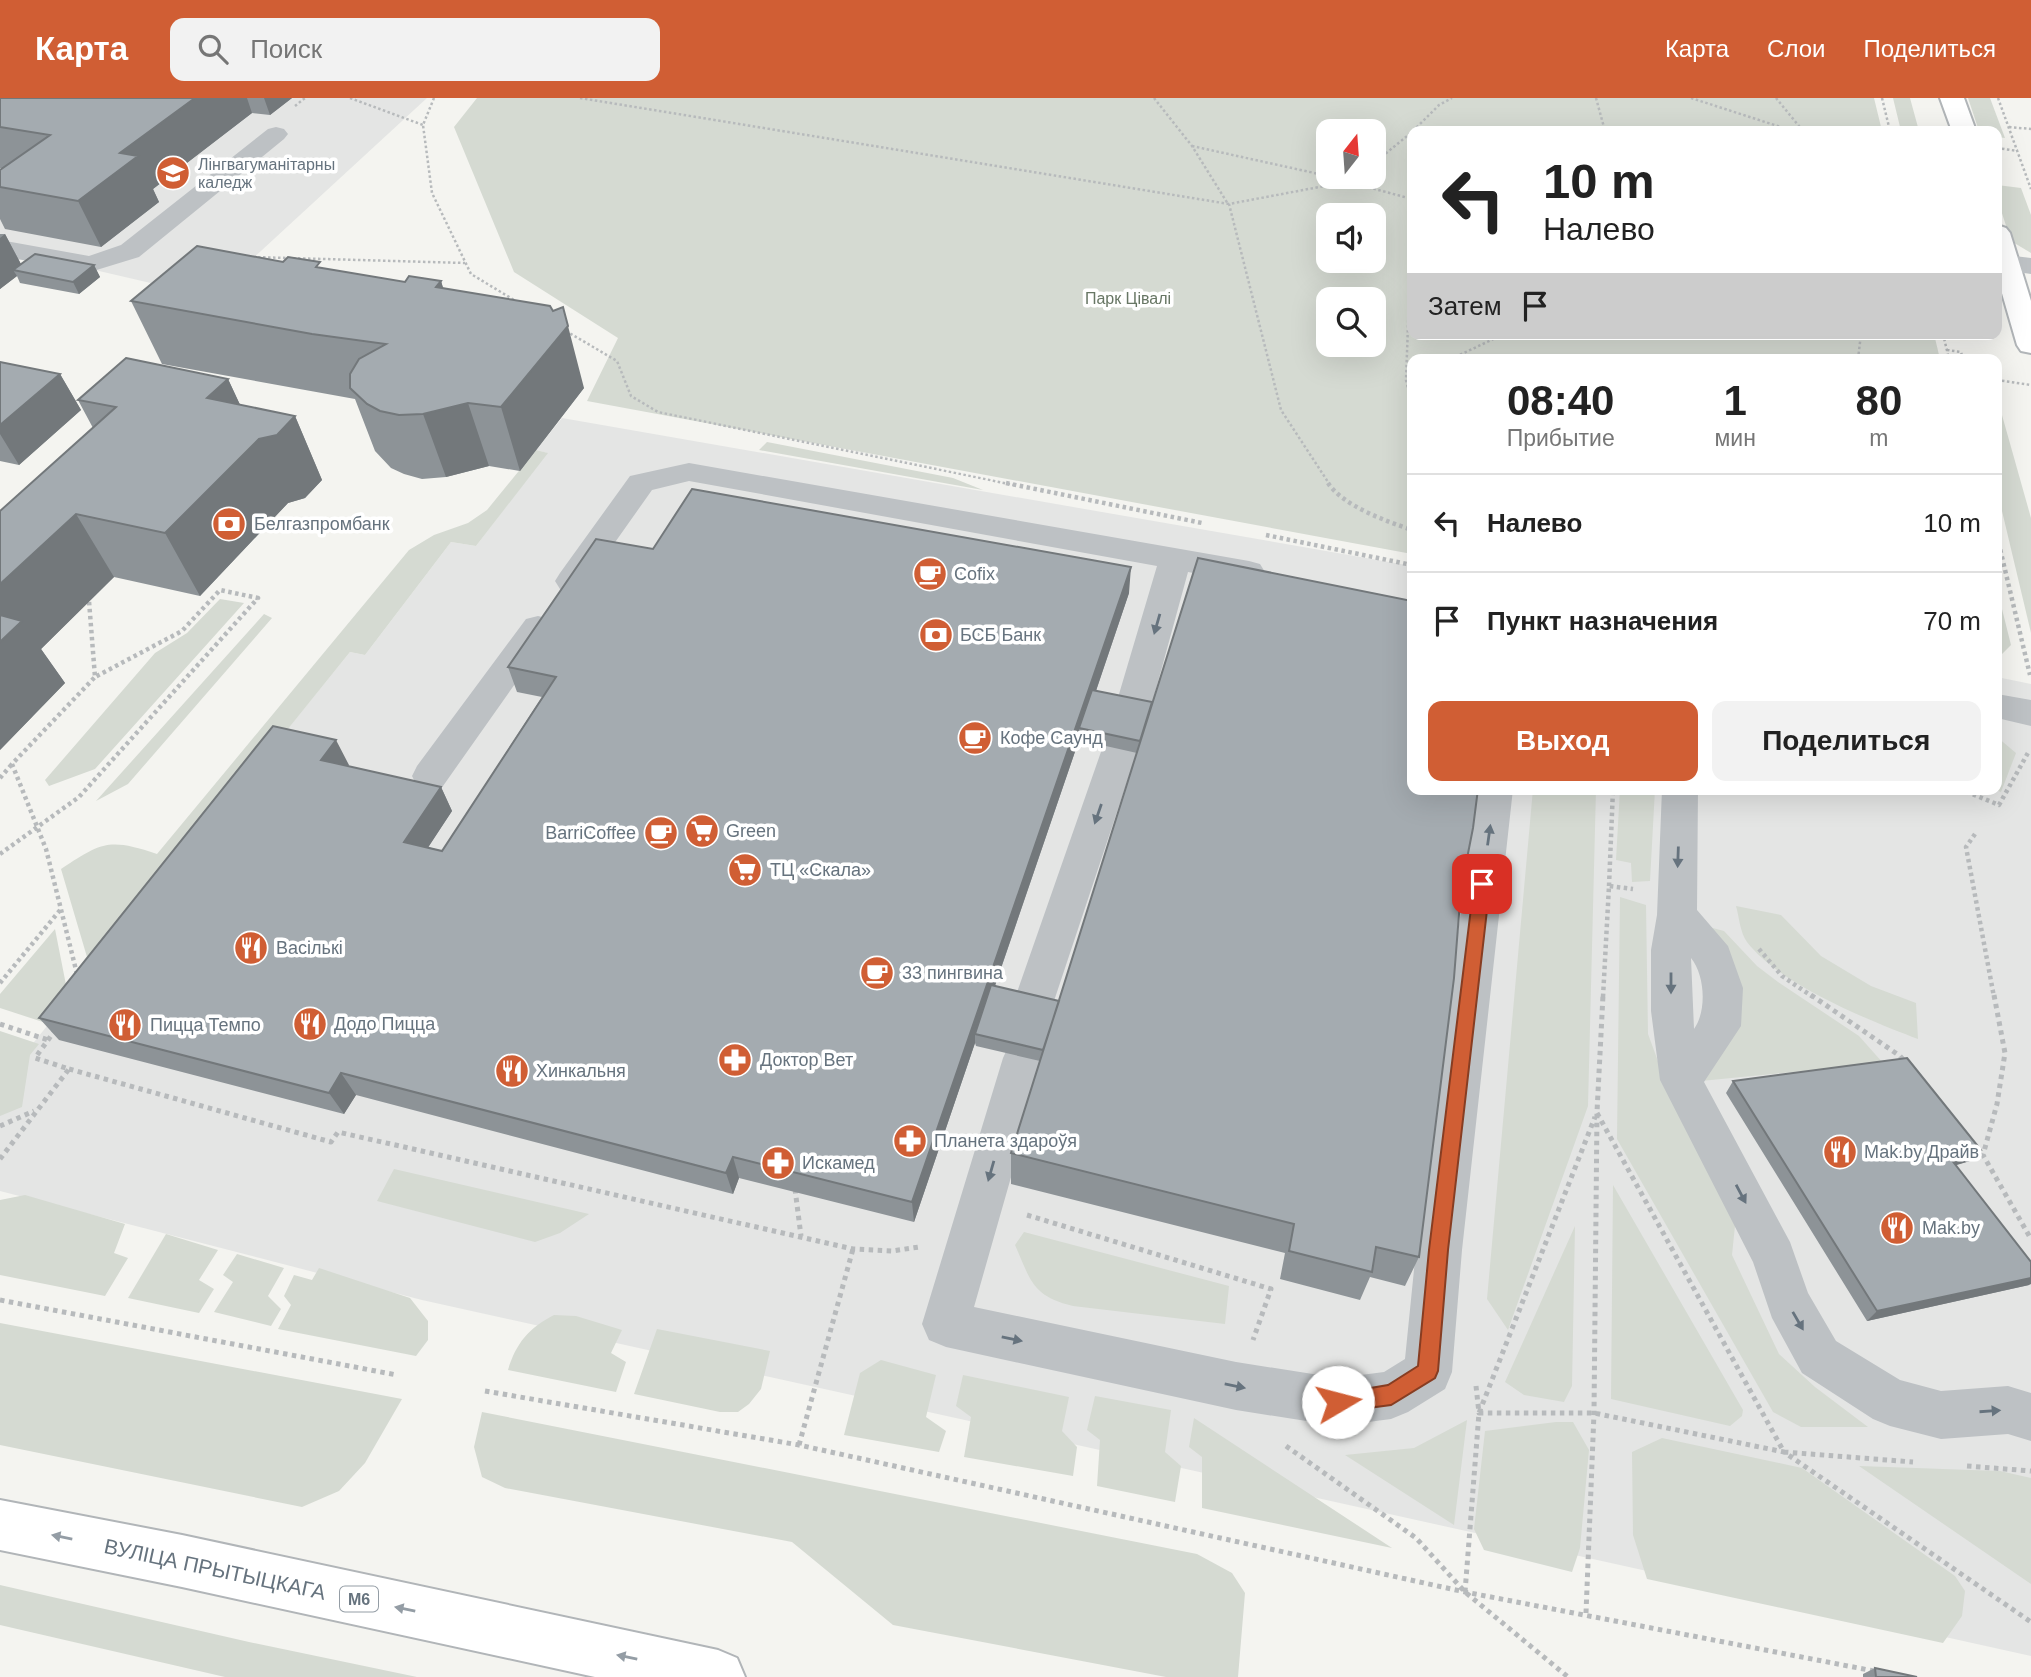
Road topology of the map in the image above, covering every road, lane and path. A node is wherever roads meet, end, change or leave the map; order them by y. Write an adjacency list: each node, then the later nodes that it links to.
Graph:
1 (305, 98): 13 (path)
2 (350, 98): 15 (path)
3 (433, 98): 15 (path)
4 (580, 98): 36 (path)
5 (1154, 98): 27 (path)
6 (1452, 98): 14 (path)
7 (1596, 98): 18 (path)
8 (1691, 98): 19 (path)
9 (1776, 98): 20 (path)
10 (1882, 98): 21 (path)
11 (1952, 98): 22 (main road)
12 (1998, 98): 23 (path)
13 (294, 107)
14 (1423, 123): 16 (path); 17 (path)
15 (423, 125): 40 (path)
16 (1420, 126)
17 (1423, 126)
18 (1604, 126)
19 (1778, 126)
20 (1799, 126)
21 (1889, 126)
22 (1962, 126)
23 (2009, 127): 24 (path); 29 (path)
24 (2031, 129)
25 (276, 134): 38 (lane)
26 (1407, 137): 30 (path)
27 (1192, 146): 31 (path); 36 (path)
28 (2002, 149): 29 (path)
29 (2018, 151): 34 (path)
30 (1386, 153)
31 (1316, 173)
32 (1316, 188): 36 (path)
33 (1378, 189): 35 (path)
34 (2031, 189)
35 (1407, 198)
36 (1229, 204): 57 (path)
37 (2002, 240): 41 (main road)
38 (0, 248)
39 (252, 257): 40 (path)
40 (466, 263): 42 (path)
41 (2019, 265): 47 (main road)
42 (527, 307)
43 (561, 327): 56 (path)
44 (1407, 340): 52 (path)
45 (1491, 340): 49 (path)
46 (1944, 340): 48 (path)
47 (2031, 345)
48 (1947, 350): 50 (path); 51 (path)
49 (1462, 354)
50 (1948, 354)
51 (1961, 354)
52 (1406, 380): 54 (path)
53 (2002, 381): 55 (path)
54 (1407, 384)
55 (2031, 384)
56 (1206, 523)
57 (1407, 528)
58 (1261, 534): 61 (path)
59 (2002, 557): 64 (path)
60 (1175, 559): 62 (lane); 67 (lane, one-way to 67); 72 (lane)
61 (1407, 564)
62 (1280, 578)
63 (89, 601): 65 (path)
64 (2030, 675)
65 (95, 677): 71 (path); 78 (path)
66 (2002, 707): 68 (lane)
67 (1132, 711)
68 (2031, 713)
69 (2031, 747): 77 (path)
70 (1120, 749): 85 (lane, one-way to 85)
71 (12, 764): 73 (path); 78 (path)
72 (430, 776)
73 (0, 778)
74 (1494, 795): 89 (lane, one-way to 74)
75 (1613, 795): 81 (path)
76 (1680, 795): 106 (lane, one-way to 106)
77 (1975, 795)
78 (38, 828): 80 (path); 82 (path)
79 (1975, 834): 97 (path)
80 (0, 854)
81 (1609, 886)
82 (61, 908): 83 (path); 84 (path)
83 (0, 983)
84 (79, 984)
85 (1034, 1001)
86 (0, 1024): 88 (path)
87 (57, 1029): 88 (path)
88 (48, 1040): 90 (path)
89 (1024, 1058)
90 (69, 1069): 91 (path); 96 (path)
91 (38, 1110): 93 (path); 94 (path)
92 (1597, 1112): 104 (path); 105 (path); 108 (path)
93 (0, 1126)
94 (0, 1159)
95 (797, 1178): 96 (path)
96 (801, 1237): 99 (path)
97 (2031, 1239)
98 (926, 1246): 99 (path)
99 (853, 1249): 107 (path)
100 (0, 1300): 102 (path)
101 (1475, 1372): 104 (path)
102 (397, 1375)
103 (485, 1391): 107 (path)
104 (1479, 1413): 105 (path); 113 (path)
105 (1594, 1413): 108 (path); 114 (path)
106 (2031, 1417)
107 (799, 1445): 113 (path)
108 (1784, 1452): 109 (path); 115 (path)
109 (1921, 1463)
110 (1962, 1466): 111 (path)
111 (2031, 1471)
112 (0, 1525): 117 (main road, ВУЛІЦА ПРЫТЫЦКАГА / М6, one-way to 112)
113 (1465, 1592): 114 (path)
114 (1586, 1613): 116 (path)
115 (2031, 1622)
116 (1879, 1672)
117 (718, 1677)

